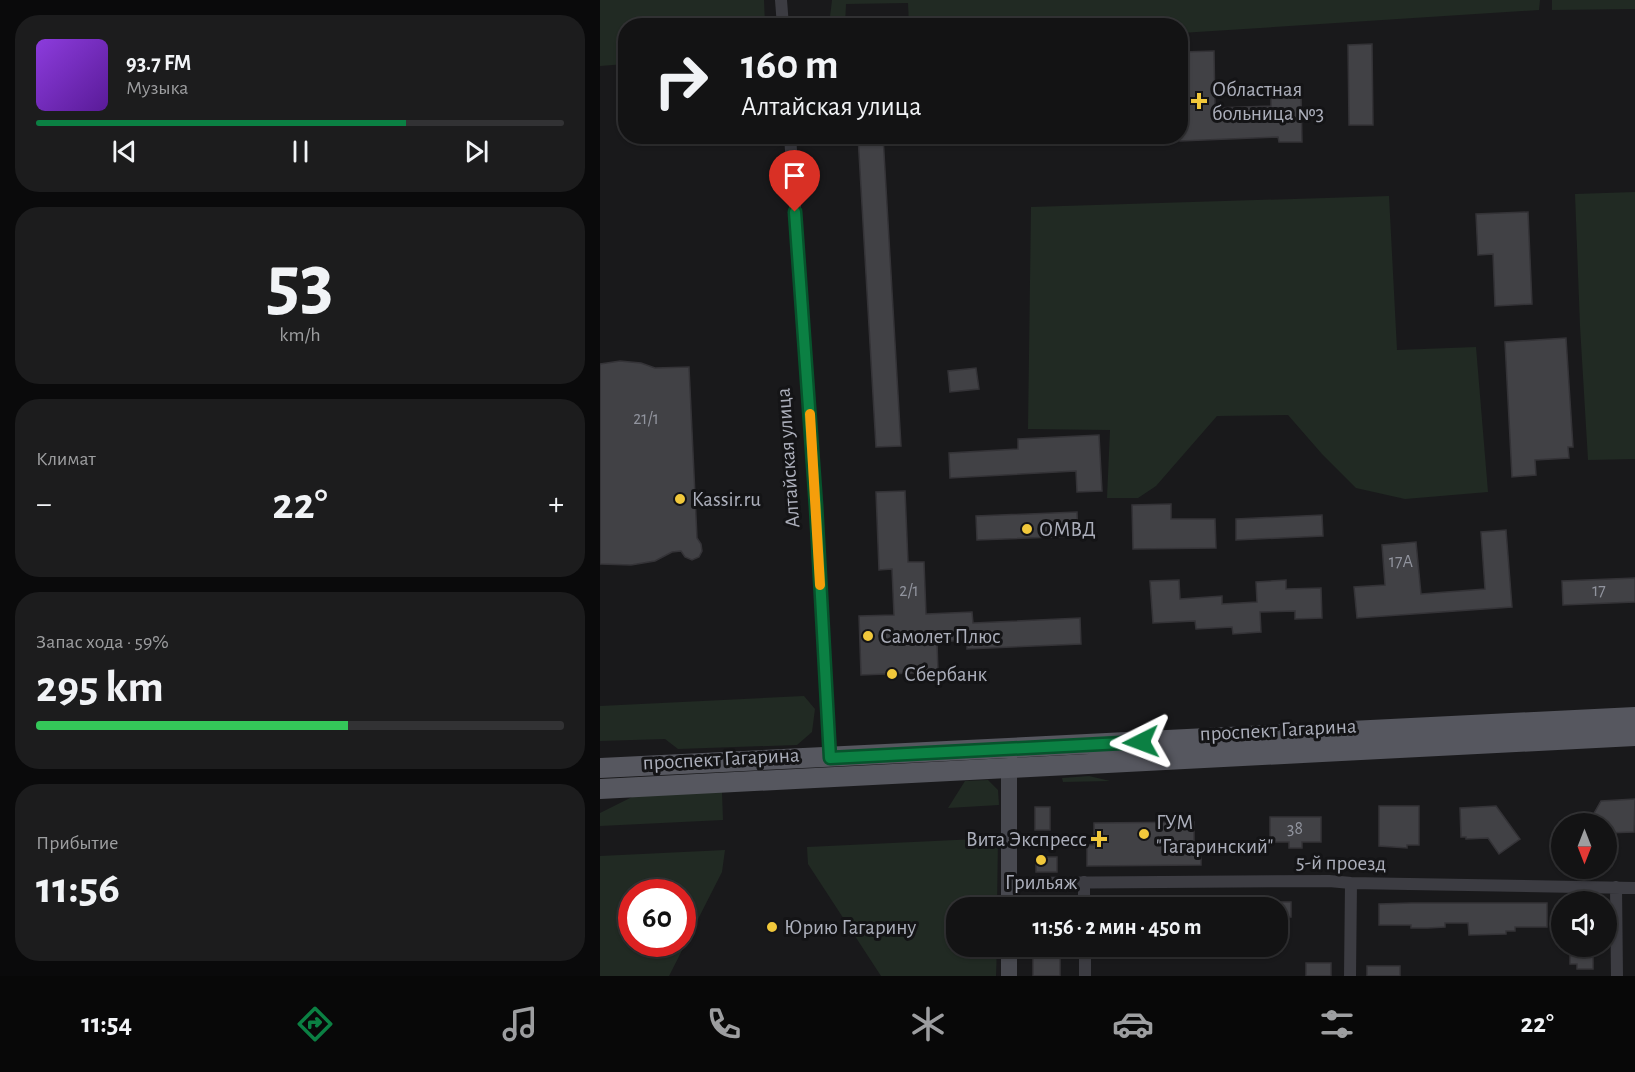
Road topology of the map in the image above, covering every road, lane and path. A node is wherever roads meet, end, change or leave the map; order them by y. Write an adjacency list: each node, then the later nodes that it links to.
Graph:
1 (782, 0): 2 (street)
2 (783, 18)
3 (791, 144): 8 (street, Алтайская улица)
4 (1635, 717): 6 (main road, проспект Гагарина)
5 (1635, 736): 6 (main road, проспект Гагарина)
6 (1009, 758): 8 (main road, проспект Гагарина); 11 (street)
7 (600, 768): 8 (main road, проспект Гагарина)
8 (831, 768): 9 (main road, проспект Гагарина)
9 (600, 789)
10 (1084, 882): 11 (street, 5-й проезд); 12 (street, 5-й проезд); 16 (street)
11 (1010, 883): 15 (street)
12 (1351, 883): 13 (street, 5-й проезд); 21 (street)
13 (1616, 888): 14 (street, 5-й проезд); 22 (street)
14 (1635, 888)
15 (1009, 897)
16 (1084, 897)
17 (1009, 957): 19 (street)
18 (1084, 957): 20 (street)
19 (1009, 976)
20 (1085, 976)
21 (1350, 976)
22 (1617, 976)

